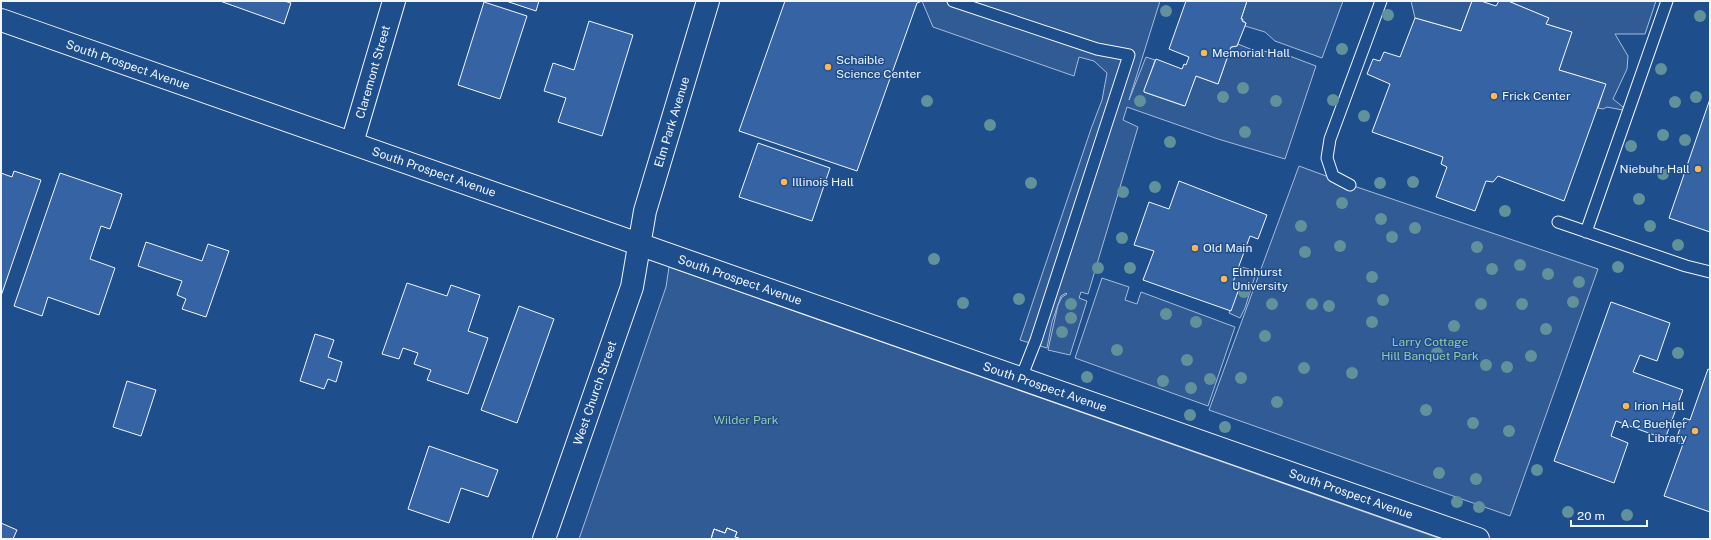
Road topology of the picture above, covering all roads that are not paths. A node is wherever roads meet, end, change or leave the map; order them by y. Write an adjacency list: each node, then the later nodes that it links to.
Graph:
1 (394, 1): 7 (street, Claremont Street)
2 (708, 1): 11 (street, Elm Park Avenue)
3 (953, 1): 13 (lane)
4 (1381, 1): 8 (lane)
5 (1667, 1): 10 (lane)
6 (1, 20): 7 (street, South Prospect Avenue)
7 (352, 143): 11 (street, South Prospect Avenue)
8 (1350, 184)
9 (1558, 222): 10 (lane)
10 (1586, 232): 12 (lane)
11 (639, 245): 13 (street, South Prospect Avenue); 14 (street, West Church Street)
12 (1710, 272)
13 (1021, 378): 15 (street, South Prospect Avenue)
14 (544, 539)
15 (1478, 539)

